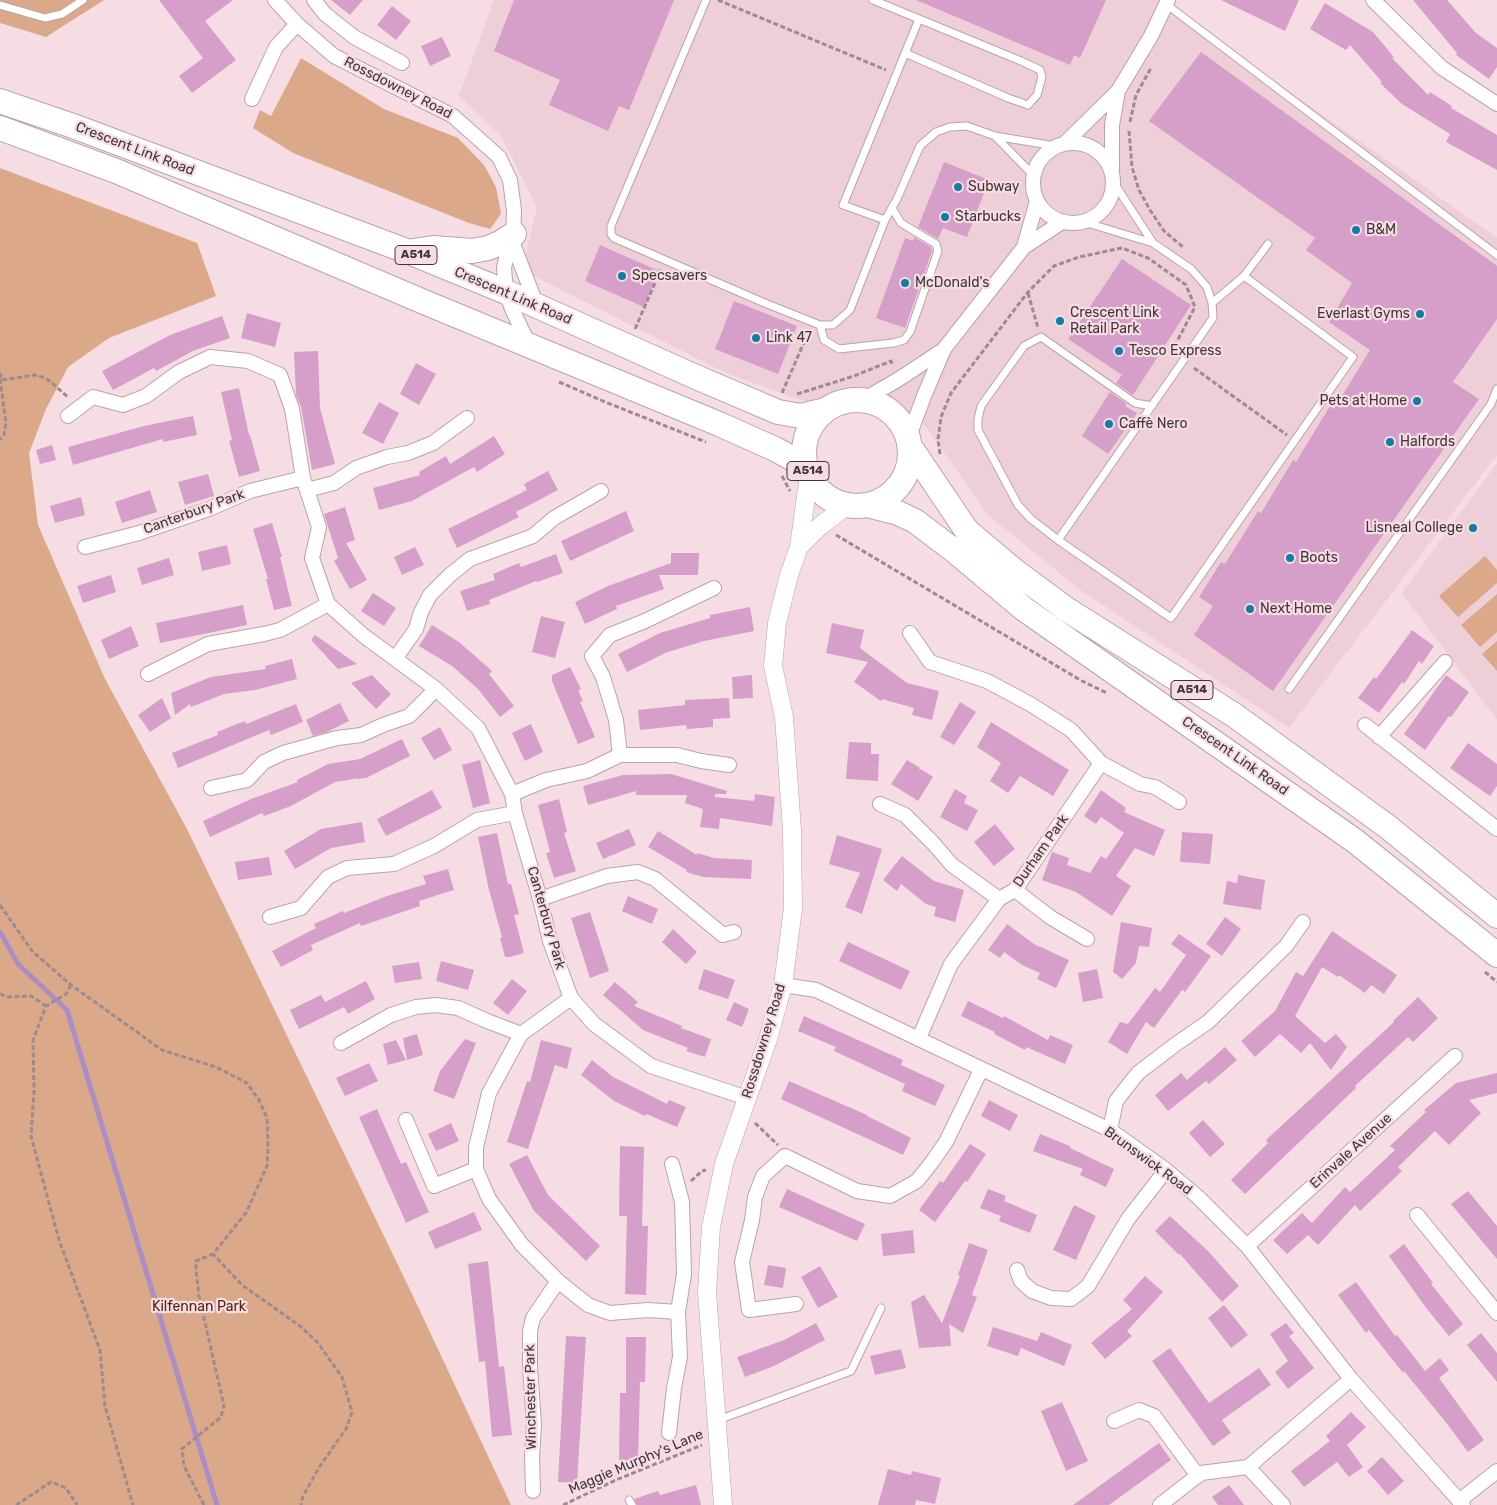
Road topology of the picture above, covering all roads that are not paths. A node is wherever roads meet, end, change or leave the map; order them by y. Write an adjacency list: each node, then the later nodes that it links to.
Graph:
1 (83, 0): 8 (lane)
2 (275, 0): 10 (street, Rossdowney Road)
3 (314, 0): 12 (street)
4 (706, 0): 37 (lane)
5 (873, 0): 9 (lane)
6 (1373, 0): 16 (street)
7 (1167, 2): 13 (street); 32 (lane)
8 (0, 5)
9 (919, 18): 11 (lane); 11 (lane)
10 (297, 24): 14 (street); 27 (street, Rossdowney Road)
11 (905, 53): 24 (lane)
12 (402, 63)
13 (1118, 91): 19 (street); 21 (street)
14 (252, 99)
15 (0, 101): 31 (highway, Crescent Link Road / A514)
16 (1497, 104)
17 (0, 128): 38 (highway, Crescent Link Road / A514)
18 (995, 136): 19 (lane); 20 (lane); 23 (lane)
19 (1060, 145): 20 (street); 21 (street)
20 (1033, 176): 22 (street)
21 (1113, 177): 26 (street); 28 (lane)
22 (1037, 202): 25 (street); 30 (street)
23 (892, 208): 24 (lane); 37 (lane)
24 (885, 220): 37 (lane)
25 (1062, 222): 26 (street); 30 (street)
26 (1084, 222): 28 (lane)
27 (514, 238): 31 (highway); 34 (street, Rossdowney Road); 36 (street, Rossdowney Road)
28 (1152, 242): 35 (lane)
29 (1268, 244): 33 (lane)
30 (1024, 247): 39 (street)
31 (409, 252): 34 (highway, Crescent Link Road / A514)
32 (1497, 255)
33 (1244, 276): 35 (lane); 51 (lane)
34 (506, 292): 36 (highway, Crescent Link Road / A514); 38 (street, Rossdowney Road)
35 (1212, 303): 42 (lane)
36 (537, 306): 43 (highway, Crescent Link Road / A514)
37 (820, 325)
38 (529, 346): 47 (highway, Crescent Link Road / A514)
39 (944, 349): 41 (street); 46 (street)
40 (1497, 389): 61 (lane)
41 (863, 400): 43 (highway, Crescent Link Road / A514); 46 (highway, A514)
42 (1152, 406): 51 (lane); 51 (lane)
43 (826, 410): 47 (highway, A514)
44 (73, 412): 48 (street, Canterbury Park)
45 (467, 418): 48 (street)
46 (908, 442): 50 (highway); 76 (highway, A514)
47 (808, 471): 50 (highway, Crescent Link Road / A514); 53 (street, Rossdowney Road)
48 (305, 484): 52 (street, Canterbury Park); 55 (street, Canterbury Park)
49 (601, 491): 57 (street)
50 (858, 505): 53 (street, Rossdowney Road); 81 (highway, Crescent Link Road / A514)
51 (1058, 540)
52 (85, 547)
53 (799, 547): 82 (street, Rossdowney Road)
54 (714, 588): 64 (street)
55 (328, 604): 57 (street, Canterbury Park); 59 (street)
56 (910, 633): 65 (street)
57 (395, 659): 60 (street, Canterbury Park)
58 (1445, 662): 63 (street)
59 (148, 674)
60 (436, 689): 67 (street); 68 (street, Canterbury Park)
61 (1289, 689)
62 (1366, 725): 63 (street)
63 (1379, 737): 72 (street)
64 (620, 755): 66 (street); 68 (street)
65 (1101, 763): 69 (street); 73 (street, Durham Park)
66 (729, 764)
67 (211, 788)
68 (512, 794): 71 (street, Canterbury Park)
69 (1179, 802)
70 (880, 804): 75 (street)
71 (515, 813): 74 (street, Canterbury Park); 77 (street)
72 (1497, 829)
73 (1015, 890): 75 (street, Durham Park); 80 (street)
74 (540, 899): 79 (street); 83 (street, Canterbury Park)
75 (999, 899): 85 (street, Durham Park)
76 (1497, 916)
77 (270, 917)
78 (1302, 922): 91 (street)
79 (734, 932)
80 (1087, 939)
81 (1497, 955)
82 (783, 985): 85 (street, Brunswick Road); 89 (street, Rossdowney Road)
83 (571, 998): 84 (street); 89 (street, Canterbury Park)
84 (521, 1034): 86 (street); 93 (street)
85 (919, 1038): 88 (street, Brunswick Road)
86 (341, 1042)
87 (1455, 1056): 96 (street, Erinvale Avenue)
88 (981, 1070): 91 (street, Brunswick Road); 99 (street)
89 (747, 1098): 104 (street, Rossdowney Road)
90 (406, 1120): 93 (street)
91 (1110, 1130): 94 (street, Brunswick Road)
92 (672, 1164): 101 (street)
93 (476, 1168): 98 (street)
94 (1166, 1170): 96 (street, Brunswick Road); 97 (street)
95 (1417, 1215): 102 (street)
96 (1247, 1246): 103 (street, Brunswick Road)
97 (1017, 1270)
98 (558, 1281): 101 (street); 110 (street, Winchester Park)
99 (796, 1304)
100 (881, 1308): 104 (lane)
101 (678, 1312): 106 (street)
102 (1497, 1314)
103 (1351, 1378): 107 (street); 111 (street, Brunswick Road)
104 (717, 1420): 112 (street, Rossdowney Road)
105 (1114, 1421): 109 (street)
106 (669, 1433)
107 (1248, 1467): 109 (street); 114 (street)
108 (1497, 1471): 111 (street)
109 (1198, 1476): 113 (street)
110 (533, 1491)
111 (1461, 1503)
112 (723, 1505)
113 (1160, 1505)
114 (1283, 1505)

